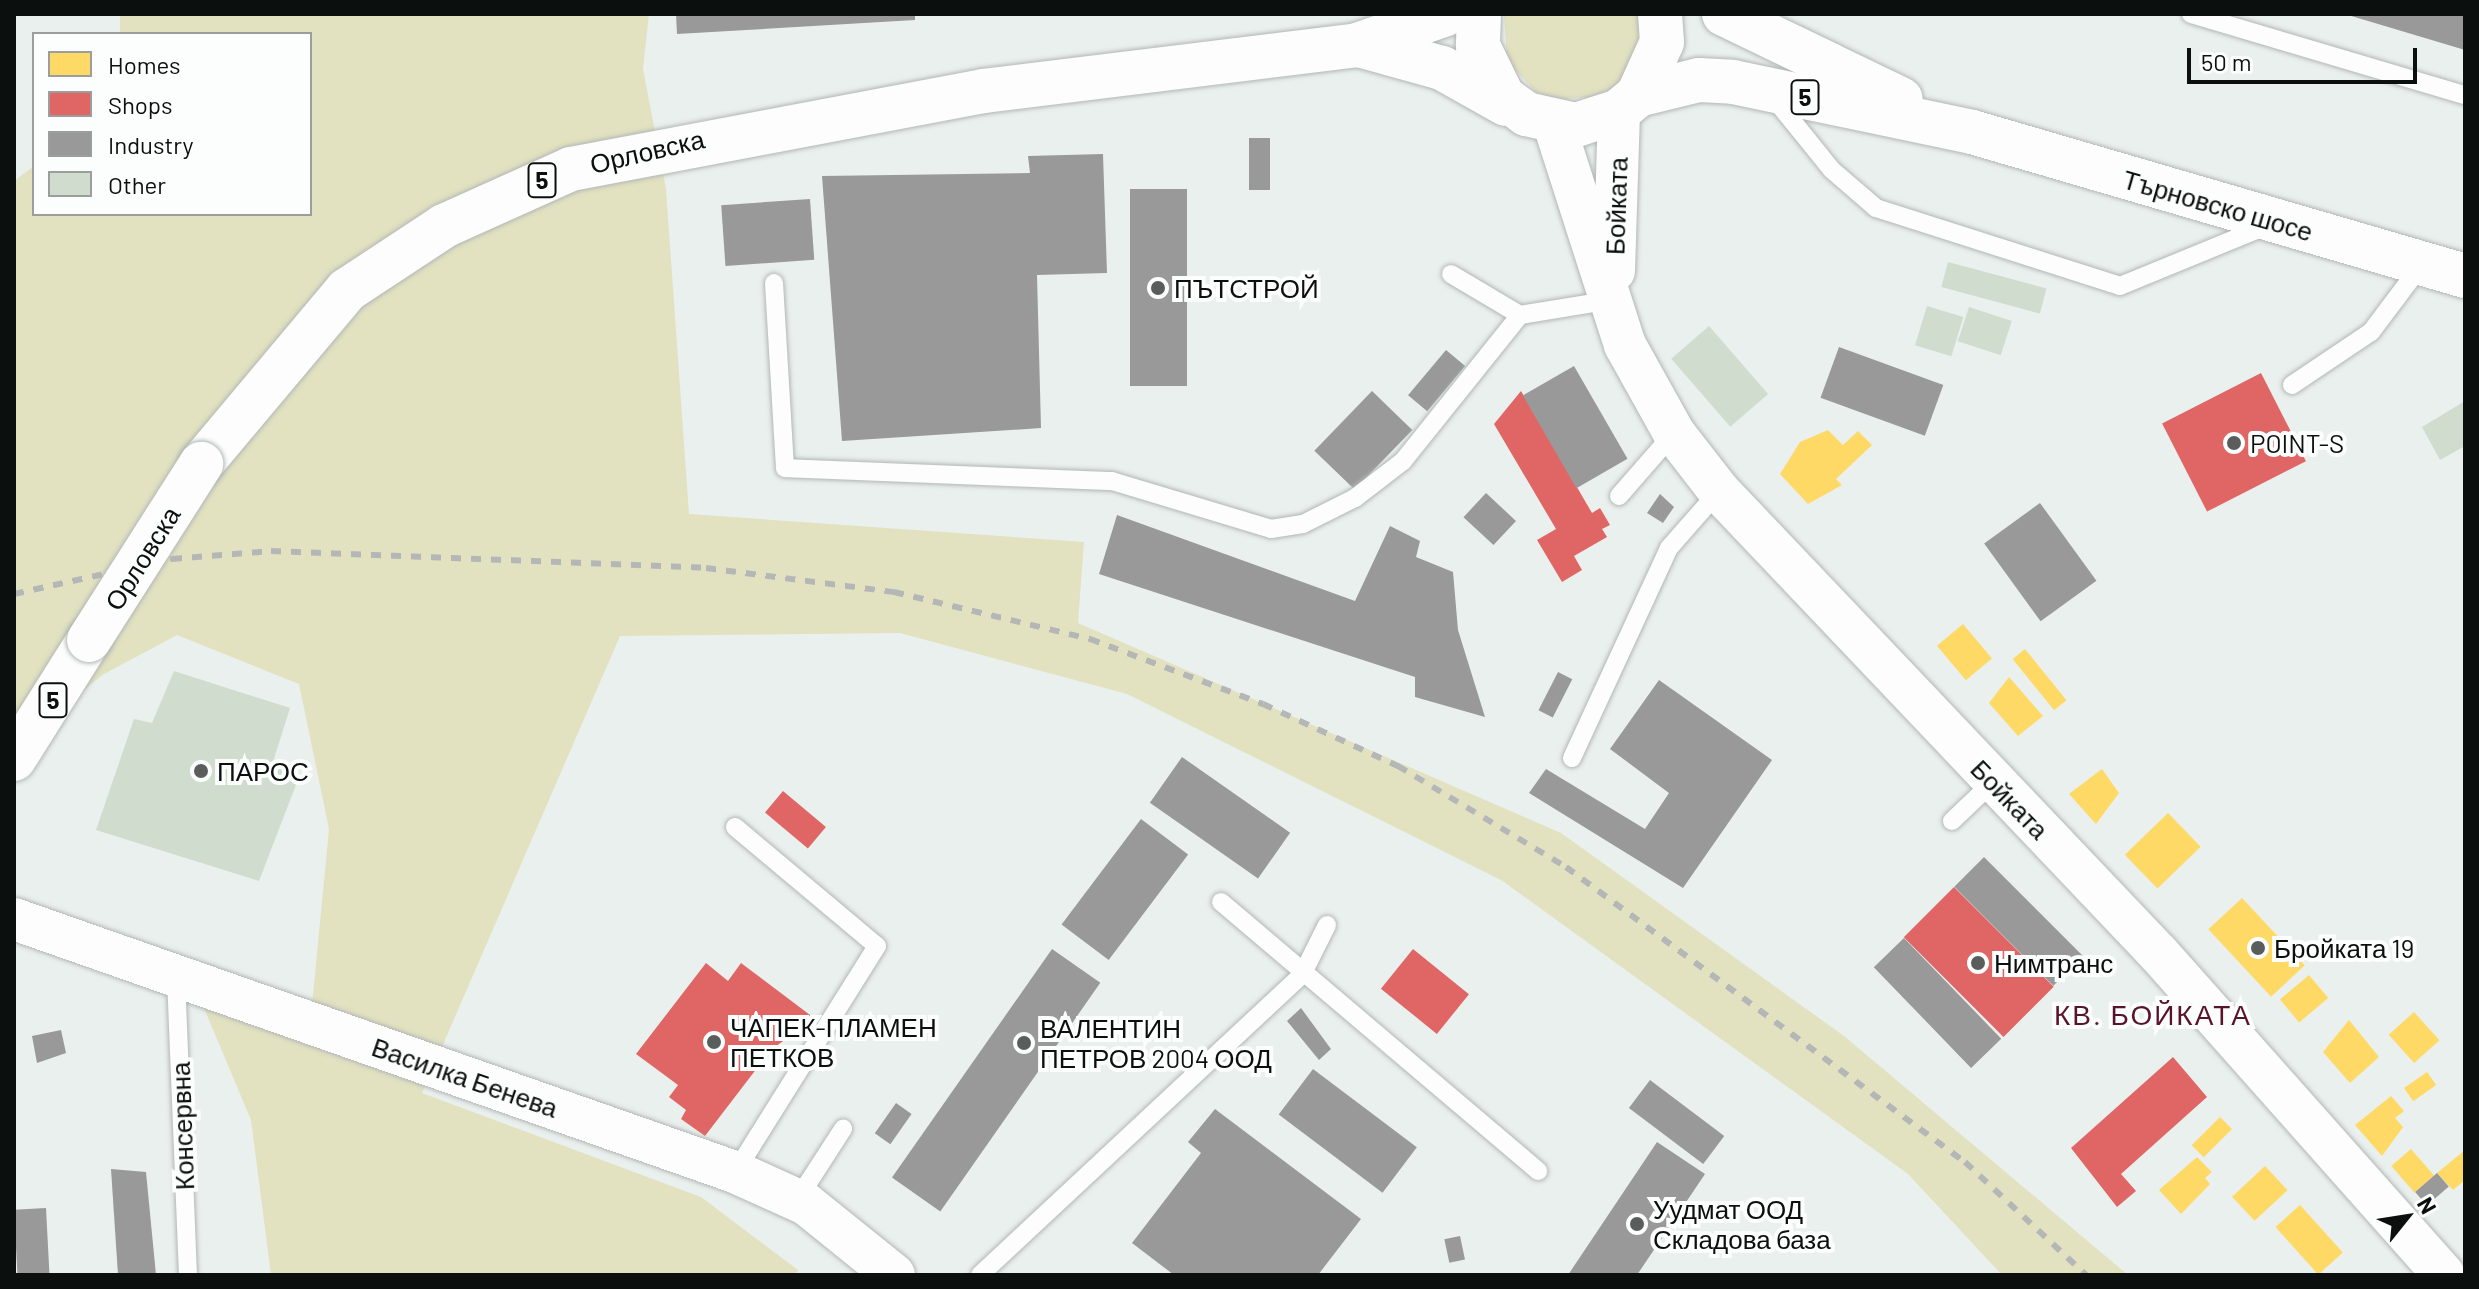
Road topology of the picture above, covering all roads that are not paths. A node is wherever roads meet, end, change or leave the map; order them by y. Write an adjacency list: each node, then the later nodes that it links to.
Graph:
1 (1446, 14): 6 (main road, Орловска / 5)
2 (1479, 14): 10 (main road)
3 (1660, 14): 9 (main road)
4 (1724, 14): 11 (main road, Търновско шосе / 5)
5 (2191, 14): 8 (lane)
6 (1357, 45): 10 (main road, Орловска / 5); 24 (main road, Орловска / 5, bridge)
7 (1766, 88): 9 (main road, Търновско шосе / 5); 11 (main road, Търновско шосе / 5); 12 (lane)
8 (2465, 95)
9 (1629, 103): 10 (main road, 5); 17 (street, Бойката)
10 (1540, 119): 17 (street, Бойката)
11 (1972, 132): 12 (main road, Търновско шосе / 5)
12 (2278, 222): 13 (main road, Търновско шосе / 5)
13 (2422, 264): 15 (main road, Търновско шосе / 5); 19 (lane)
14 (1451, 274): 18 (lane)
15 (2465, 276)
16 (774, 283): 18 (lane)
17 (1613, 300): 18 (lane); 20 (street, Бойката)
18 (1520, 315)
19 (2292, 385)
20 (1674, 433): 21 (street, Бойката); 22 (lane)
21 (1719, 491): 23 (lane); 25 (street, Бойката)
22 (1619, 496)
23 (1572, 758)
24 (14, 759)
25 (1993, 782): 26 (lane); 41 (street, Бойката)
26 (1952, 821)
27 (735, 827): 35 (lane)
28 (1221, 902): 31 (lane)
29 (14, 919): 32 (street, Василка Бенева)
30 (1327, 925): 31 (lane)
31 (1302, 975): 34 (lane); 37 (lane)
32 (176, 977): 35 (street, Василка Бенева); 38 (lane, Консервна)
33 (843, 1129): 36 (lane)
34 (1538, 1171)
35 (735, 1172): 36 (street, Василка Бенева)
36 (797, 1200): 39 (street, Василка Бенева)
37 (981, 1274): 40 (lane)
38 (188, 1275)
39 (894, 1275)
40 (1002, 1275)
41 (2444, 1275)

